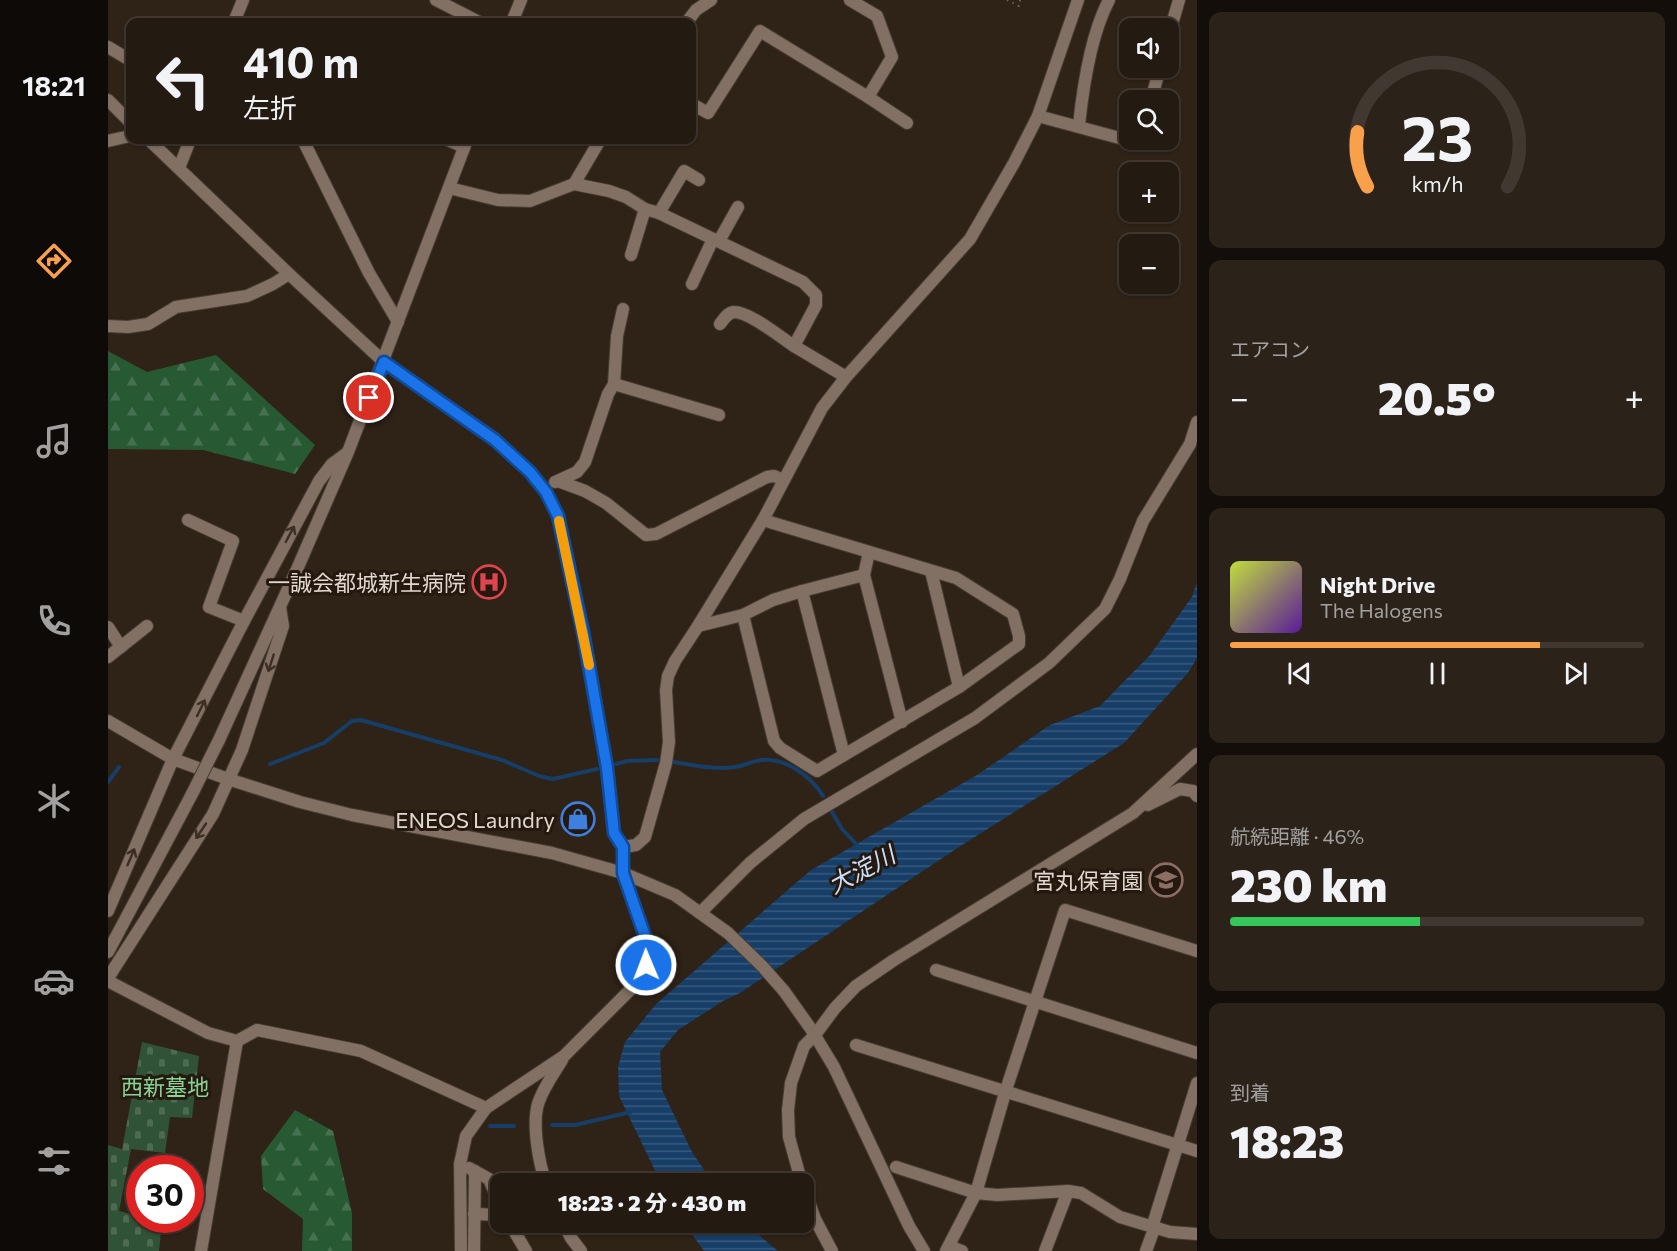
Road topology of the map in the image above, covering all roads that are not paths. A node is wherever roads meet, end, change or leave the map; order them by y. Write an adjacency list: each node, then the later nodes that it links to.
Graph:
1 (243, 0): 9 (street)
2 (436, 0): 10 (street)
3 (521, 0): 11 (street)
4 (711, 0): 12 (street)
5 (850, 0): 16 (street)
6 (1078, 0): 19 (street)
7 (1108, 0): 22 (street)
8 (1179, 0): 13 (street)
9 (236, 18)
10 (472, 18)
11 (514, 18)
12 (690, 18)
13 (1174, 18)
14 (108, 47): 15 (street)
15 (126, 58)
16 (868, 97): 18 (street); 21 (street)
17 (108, 100): 20 (street)
18 (696, 106)
19 (1038, 116): 22 (street); 48 (street)
20 (126, 118)
21 (907, 123)
22 (1079, 125): 24 (street)
23 (126, 137): 25 (street)
24 (1119, 137)
25 (108, 141)
26 (153, 144): 31 (street)
27 (188, 144): 31 (street)
28 (305, 144): 43 (street)
29 (466, 144): 34 (street)
30 (598, 144): 33 (street)
31 (179, 168): 40 (street)
32 (699, 180): 37 (street)
33 (574, 184): 34 (street); 36 (street)
34 (449, 188): 43 (street)
35 (738, 207): 38 (street)
36 (645, 209): 37 (street); 39 (street)
37 (659, 213): 38 (street)
38 (716, 240): 41 (street); 46 (street)
39 (631, 255)
40 (288, 274): 45 (street); 47 (street)
41 (692, 284)
42 (623, 309): 49 (street)
43 (398, 322): 47 (street)
44 (720, 324): 46 (street)
45 (108, 326)
46 (794, 346): 48 (street)
47 (384, 362): 52 (street); 55 (street)
48 (846, 377): 53 (street)
49 (614, 384): 50 (street); 54 (street)
50 (719, 415)
51 (1197, 422): 82 (street)
52 (348, 452): 62 (street); 64 (street, one-way to 52)
53 (784, 480): 54 (street); 57 (street)
54 (558, 481): 55 (street)
55 (539, 483): 79 (street)
56 (188, 520): 64 (street)
57 (763, 520): 58 (street); 66 (street)
58 (869, 552): 59 (street); 60 (street)
59 (931, 571): 70 (street); 70 (street)
60 (864, 575): 61 (street); 72 (street)
61 (802, 591): 63 (street); 74 (street)
62 (280, 607): 76 (street, one-way to 76); 84 (street, bridge)
63 (743, 615): 66 (street); 74 (street)
64 (244, 621): 75 (street, one-way to 64)
65 (147, 626): 68 (street)
66 (698, 626): 79 (street)
67 (108, 627): 68 (street)
68 (121, 647): 69 (street)
69 (108, 657)
70 (959, 687): 72 (street)
71 (108, 721): 75 (street)
72 (902, 722): 74 (street)
73 (1197, 754): 78 (street)
74 (844, 755)
75 (173, 759): 76 (street); 81 (street, one-way to 75)
76 (228, 779): 80 (street); 86 (street, one-way to 86)
77 (1197, 796): 78 (street)
78 (1133, 813): 88 (street)
79 (623, 847): 80 (street)
80 (623, 873): 82 (street); 92 (street)
81 (108, 911)
82 (704, 915): 88 (street)
83 (1197, 951): 87 (street)
84 (108, 952)
85 (936, 970): 87 (street)
86 (108, 979): 89 (street)
87 (1034, 1002): 91 (street); 94 (street)
88 (813, 1032): 102 (street); 120 (street)
89 (237, 1041): 95 (street); 114 (street)
90 (856, 1045): 94 (street)
91 (1197, 1053)
92 (564, 1056): 95 (street); 101 (street)
93 (1197, 1083): 96 (street)
94 (1005, 1093): 96 (street); 105 (street)
95 (486, 1108): 98 (street)
96 (1177, 1145): 97 (street); 109 (street)
97 (1197, 1151)
98 (460, 1164): 100 (street); 115 (street)
99 (896, 1167): 105 (street)
100 (475, 1171): 103 (street); 106 (street)
101 (542, 1173)
102 (799, 1173)
103 (490, 1181)
104 (1068, 1191): 105 (street); 109 (street); 122 (street)
105 (976, 1193): 113 (street)
106 (474, 1214): 107 (street); 116 (street)
107 (490, 1215)
108 (814, 1216): 119 (street)
109 (1154, 1229): 112 (street); 123 (street)
110 (515, 1233): 117 (street)
111 (568, 1233): 118 (street)
112 (1197, 1234)
113 (947, 1248): 121 (street)
114 (201, 1251)
115 (461, 1251)
116 (474, 1251)
117 (526, 1251)
118 (581, 1251)
119 (832, 1251)
120 (924, 1251)
121 (962, 1251)
122 (1045, 1251)
123 (1146, 1251)

